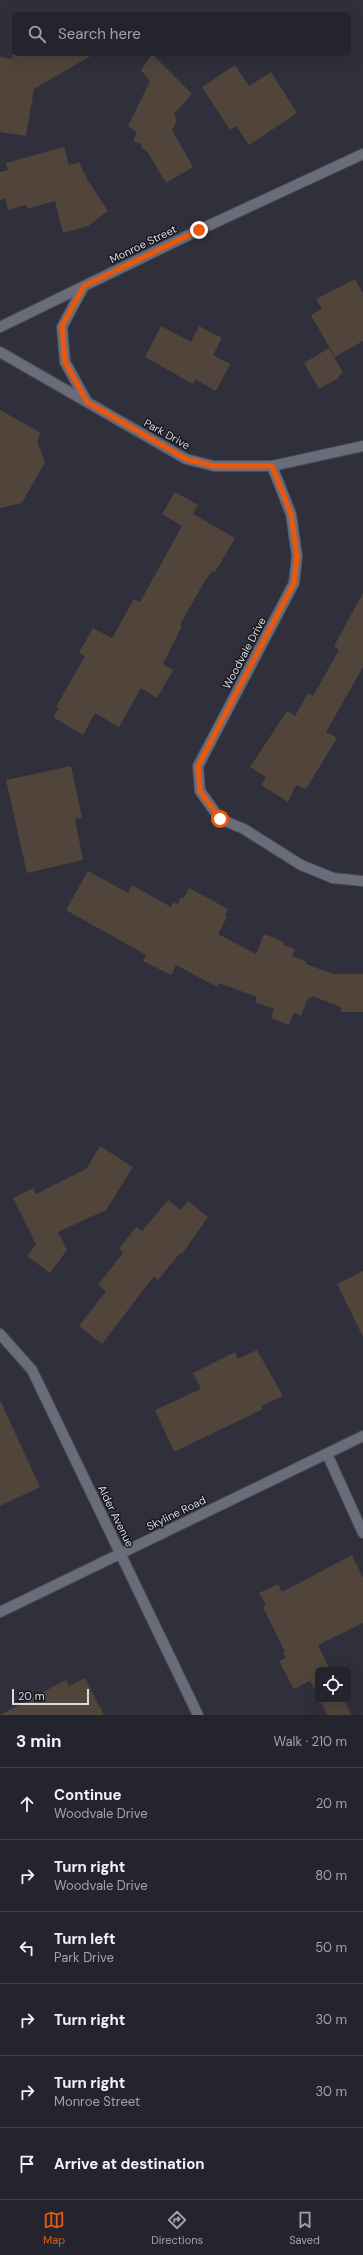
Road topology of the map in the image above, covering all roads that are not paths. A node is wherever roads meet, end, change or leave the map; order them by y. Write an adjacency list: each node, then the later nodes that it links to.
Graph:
1 (363, 154): 2 (street, Monroe Street)
2 (84, 286): 3 (street, Monroe Street); 5 (street)
3 (0, 327)
4 (0, 352): 5 (street, Park Drive)
5 (87, 402): 7 (street, Park Drive)
6 (363, 446): 7 (street, Park Drive)
7 (272, 466): 8 (street, Woodvale Drive)
8 (363, 881)
9 (0, 1334): 13 (street, Alder Avenue)
10 (363, 1436): 11 (street, Skyline Road)
11 (327, 1454): 12 (street); 13 (street, Skyline Road)
12 (363, 1533)
13 (120, 1553): 14 (street, Skyline Road); 15 (street, Alder Avenue)
14 (0, 1612)
15 (198, 1715)

